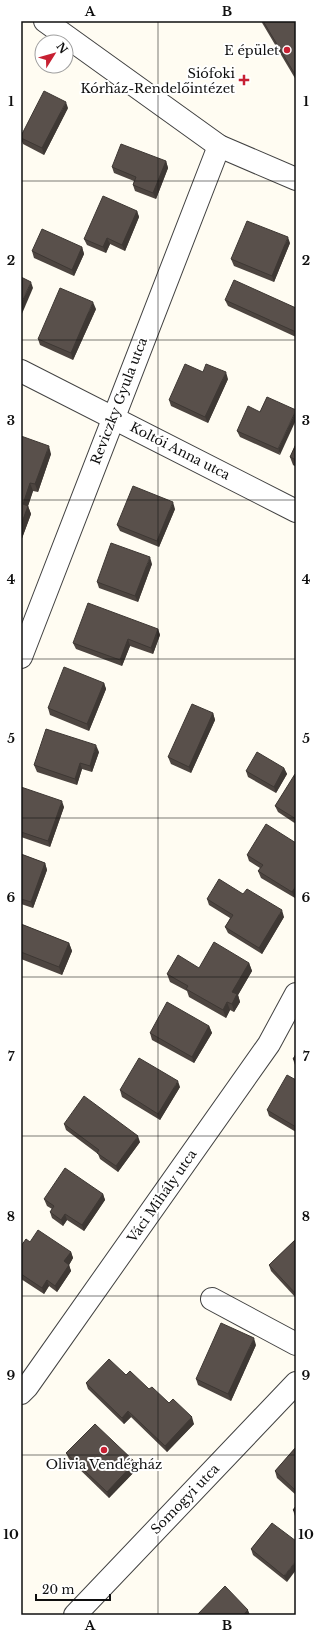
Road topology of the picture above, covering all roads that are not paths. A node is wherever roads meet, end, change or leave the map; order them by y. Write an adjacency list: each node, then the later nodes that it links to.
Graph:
1 (45, 21): 2 (street)
2 (219, 146): 3 (street); 5 (street, Reviczky Gyula utca)
3 (296, 179)
4 (21, 371): 5 (street, Koltói Anna utca)
5 (113, 417): 6 (street, Koltói Anna utca); 7 (street, Reviczky Gyula utca)
6 (296, 511)
7 (21, 657)
8 (296, 994): 12 (street, Váci Mihály utca)
9 (212, 1298): 10 (street)
10 (296, 1344)
11 (296, 1383): 13 (street, Somogyi utca)
12 (21, 1393)
13 (75, 1615)

